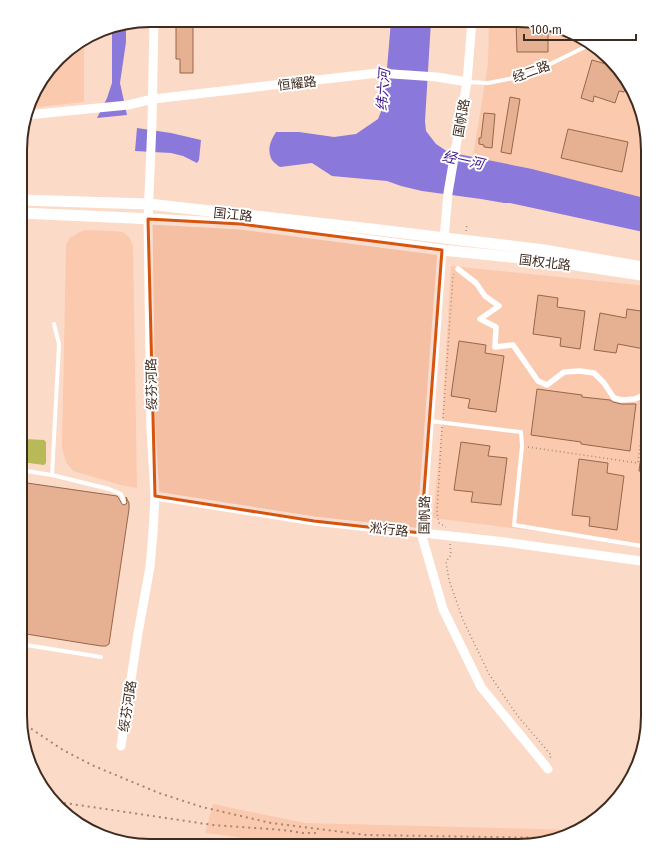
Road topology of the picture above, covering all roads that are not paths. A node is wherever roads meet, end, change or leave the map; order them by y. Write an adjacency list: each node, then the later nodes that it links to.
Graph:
1 (154, 27): 5 (street, 绥芬河路)
2 (472, 27): 4 (street, 国帆路)
3 (585, 47): 4 (lane, 经二路)
4 (467, 82): 5 (street, 恒耀路); 11 (street, 国帆路)
5 (153, 99): 6 (street, 恒耀路); 8 (street, 绥芬河路)
6 (32, 114)
7 (27, 200): 8 (main road, 国江路)
8 (148, 204): 10 (street, 绥芬河路); 11 (main road, 国江路)
9 (27, 213): 10 (main road, 国江路)
10 (148, 219): 12 (main road, 国江路); 21 (street, 绥芬河路)
11 (444, 239): 13 (main road, 国权北路)
12 (442, 250): 15 (main road, 国权北路); 18 (street, 国帆路)
13 (641, 267)
14 (458, 269): 17 (street)
15 (641, 275)
16 (54, 324): 20 (lane)
17 (641, 396)
18 (430, 420): 23 (street, 国帆路); 24 (lane)
19 (27, 471): 20 (lane)
20 (52, 475): 22 (lane)
21 (154, 496): 23 (street, 淞行路); 28 (street, 绥芬河路)
22 (124, 502)
23 (421, 533): 25 (street, 淞行路); 29 (street, 国帆路)
24 (641, 546)
25 (641, 561)
26 (27, 645): 27 (lane)
27 (101, 657)
28 (121, 746)
29 (548, 769)

